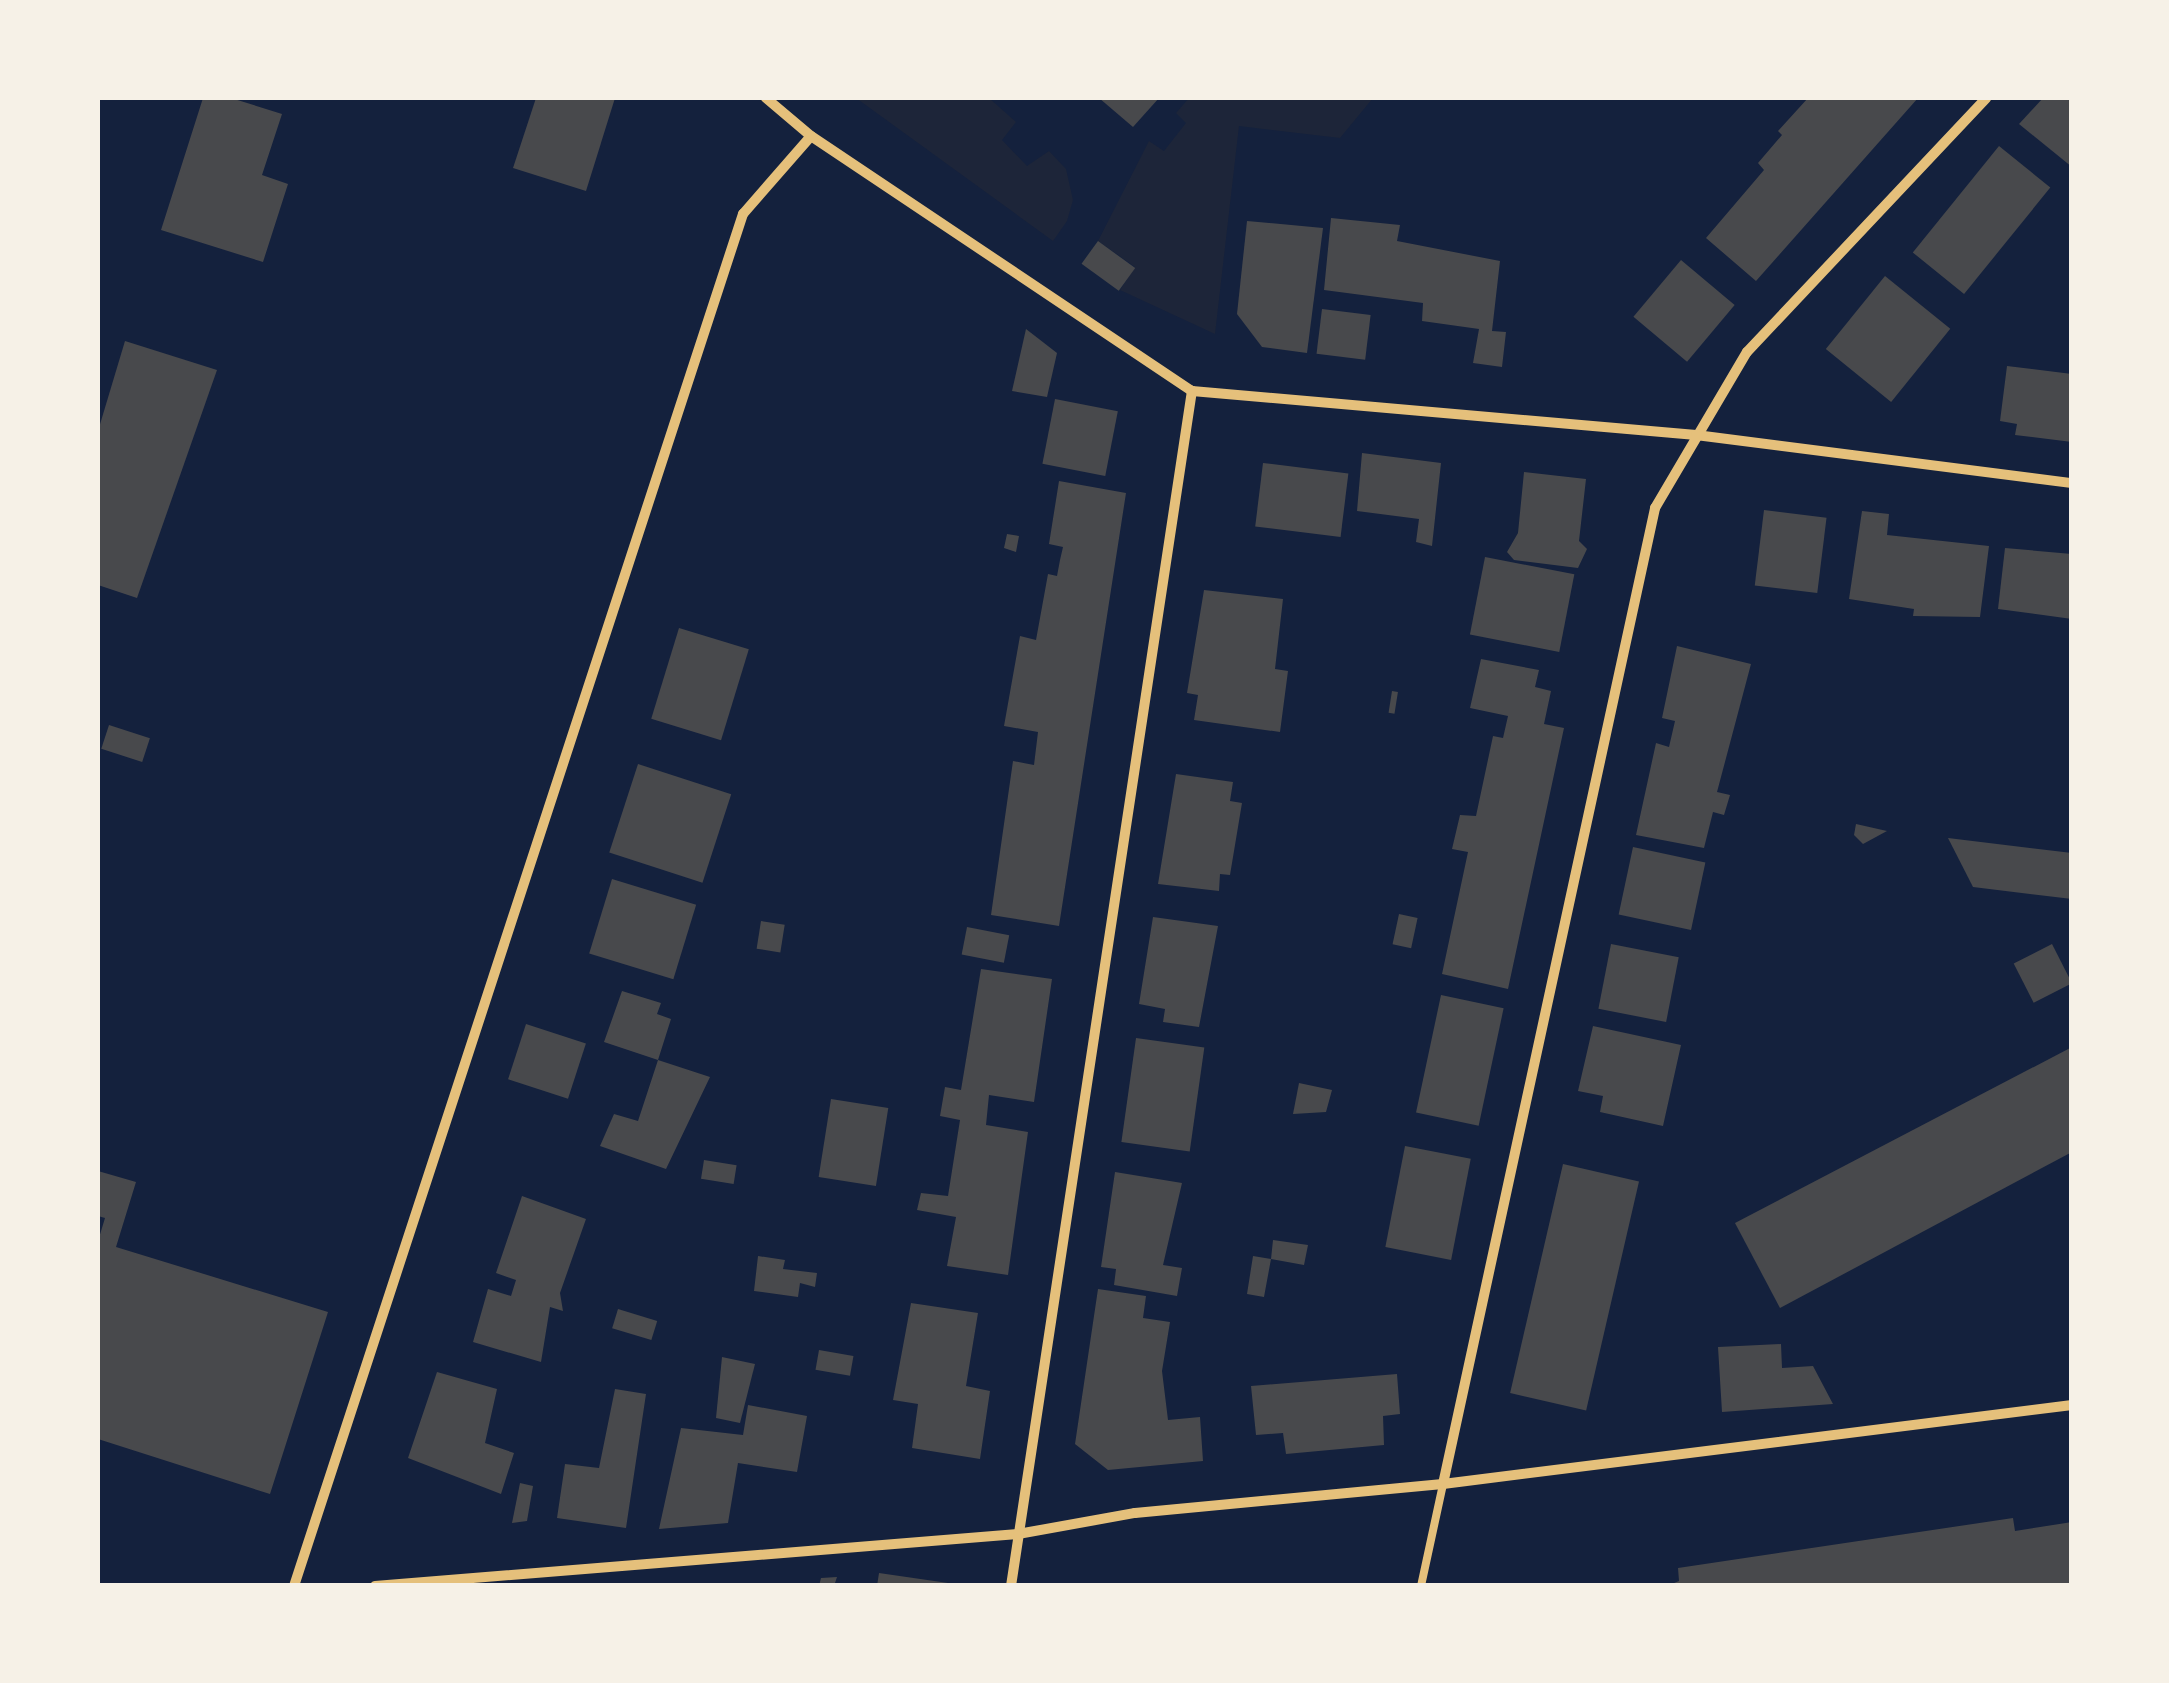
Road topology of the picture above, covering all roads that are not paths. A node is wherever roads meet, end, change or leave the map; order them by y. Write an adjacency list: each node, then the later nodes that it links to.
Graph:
1 (766, 98): 3 (street)
2 (1986, 98): 5 (street)
3 (812, 136): 4 (street); 10 (street)
4 (1192, 391): 5 (street); 9 (street)
5 (1696, 434): 6 (street); 8 (street)
6 (2072, 483)
7 (2072, 1405): 8 (street)
8 (1443, 1484): 9 (street); 13 (lane)
9 (1018, 1534): 11 (street); 12 (street)
10 (294, 1586)
11 (375, 1586)
12 (1011, 1586)
13 (1421, 1586)

